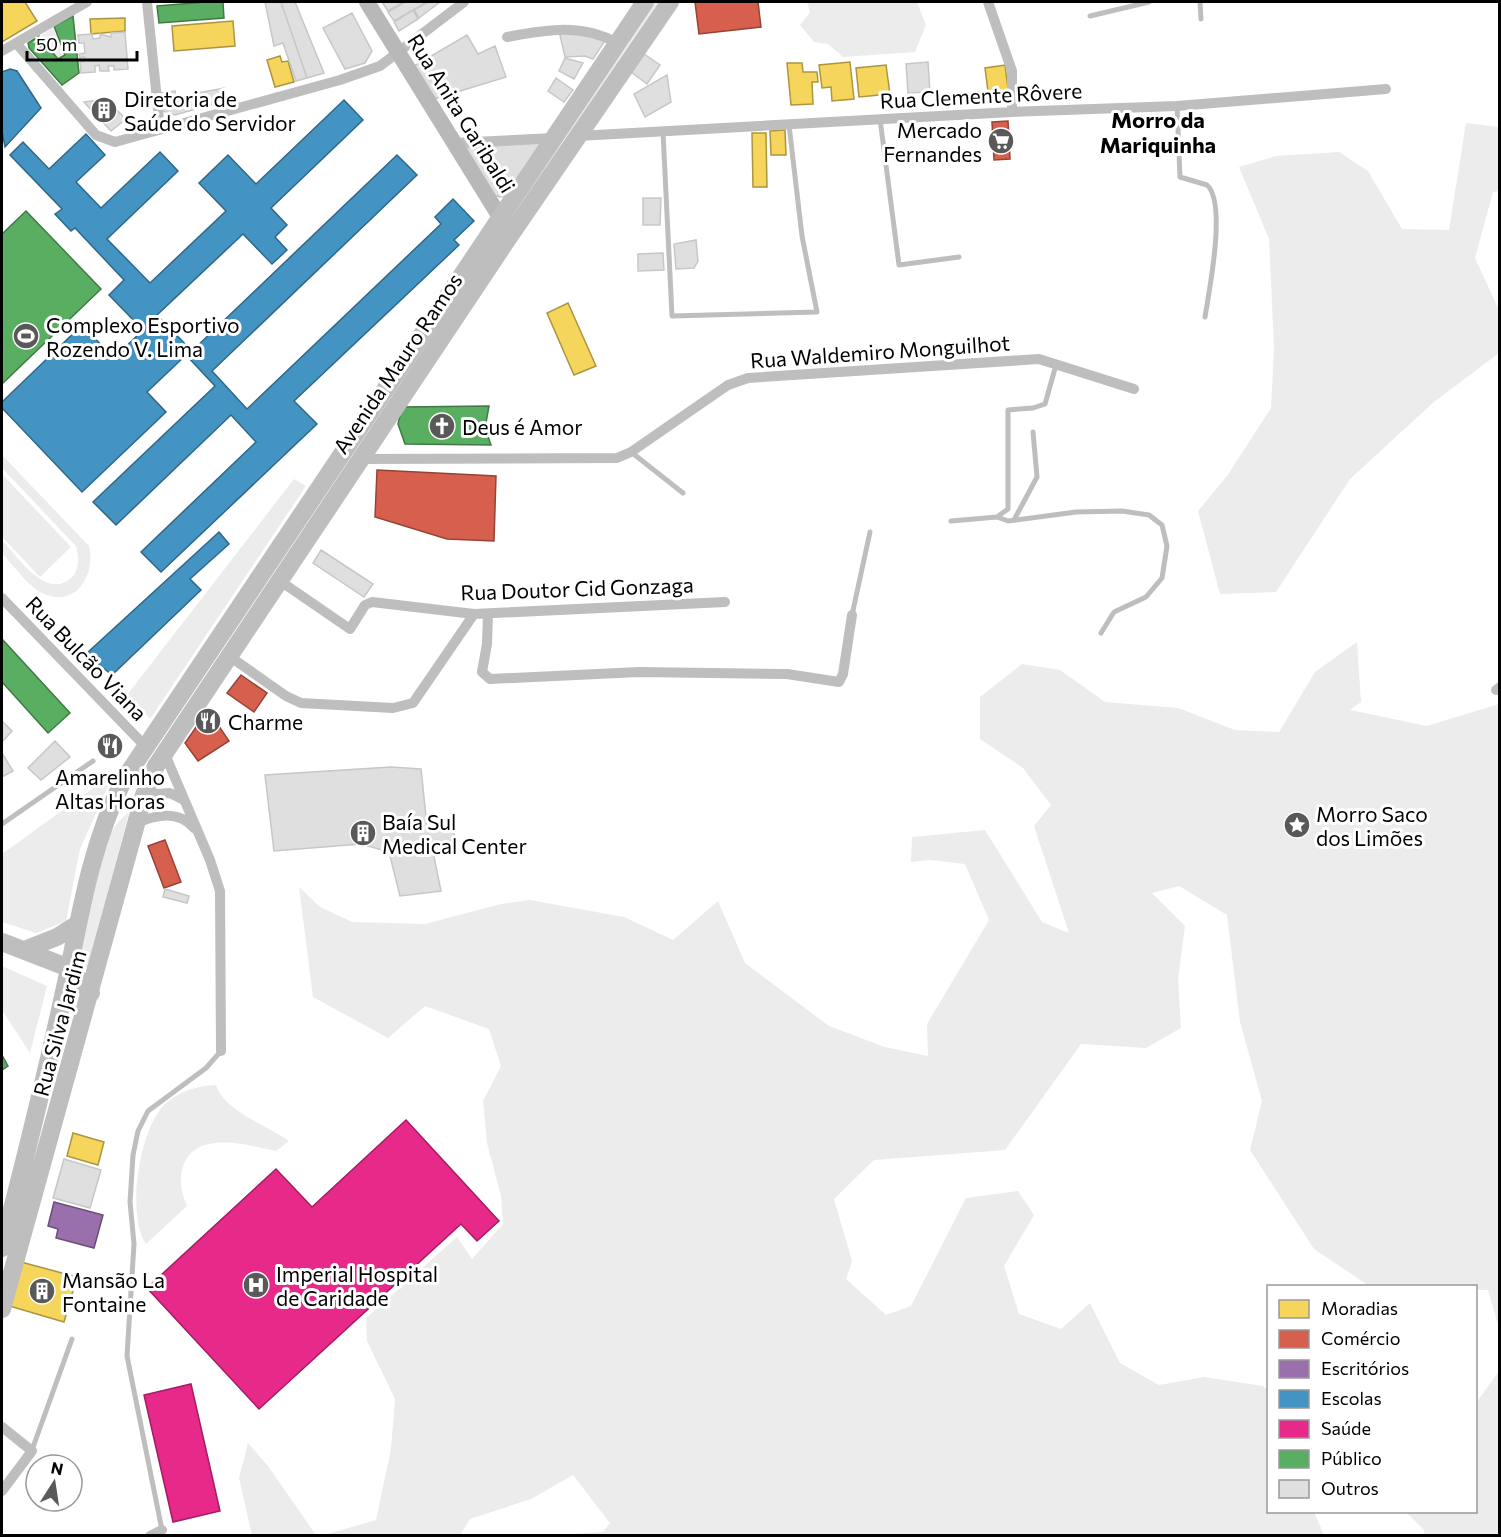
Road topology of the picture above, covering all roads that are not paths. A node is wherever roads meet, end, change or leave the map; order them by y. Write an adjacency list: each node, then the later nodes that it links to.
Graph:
1 (87, 2): 13 (street)
2 (147, 2): 22 (street)
3 (367, 2): 16 (street, Rua Anita Garibaldi)
4 (464, 2): 16 (street)
5 (645, 2): 14 (main road, Avenida Mauro Ramos)
6 (670, 2): 24 (main road, Avenida Mauro Ramos)
7 (988, 2): 19 (street)
8 (1149, 2): 10 (lane)
9 (1200, 2): 11 (lane)
10 (1090, 16)
11 (1201, 19)
12 (507, 37): 14 (street)
13 (16, 43): 15 (street); 22 (street)
14 (617, 43): 25 (main road, Avenida Mauro Ramos)
15 (2, 51)
16 (398, 53): 22 (street); 26 (street, Rua Anita Garibaldi)
17 (1386, 89): 18 (street, Rua Clemente Rôvere)
18 (1177, 106): 19 (street, Rua Clemente Rôvere); 29 (lane)
19 (1012, 112): 20 (street, Rua Clemente Rôvere)
20 (880, 119): 21 (street, Rua Clemente Rôvere); 28 (lane)
21 (789, 125): 23 (street, Rua Clemente Rôvere); 23 (lane)
22 (160, 129)
23 (663, 132): 24 (street, Rua Clemente Rôvere)
24 (578, 136): 27 (main road, Avenida Mauro Ramos)
25 (553, 138): 26 (street); 27 (main road, Avenida Mauro Ramos)
26 (453, 143): 27 (street, Rua Anita Garibaldi)
27 (508, 222): 34 (main road, Avenida Mauro Ramos); 48 (main road, Avenida Mauro Ramos)
28 (959, 257)
29 (1205, 317)
30 (1056, 365): 31 (street, Rua Waldemiro Monguilhot); 33 (street, Rua Waldemiro Monguilhot); 36 (lane)
31 (1134, 390)
32 (1033, 432): 37 (lane)
33 (631, 452): 34 (street, Rua Waldemiro Monguilhot); 35 (lane)
34 (360, 459): 40 (main road, Avenida Mauro Ramos)
35 (682, 493)
36 (998, 518): 37 (lane); 38 (lane)
37 (1014, 520): 46 (lane)
38 (951, 521)
39 (870, 532): 45 (lane)
40 (280, 581): 44 (street, Rua Doutor Cid Gonzaga); 47 (main road, Avenida Mauro Ramos)
41 (2, 598): 48 (street, Rua Bulcão Viana)
42 (725, 602): 43 (street, Rua Doutor Cid Gonzaga)
43 (488, 614): 44 (street, Rua Doutor Cid Gonzaga); 45 (street)
44 (474, 615): 47 (street)
45 (852, 615)
46 (1101, 633)
47 (229, 656): 49 (main road, Avenida Mauro Ramos)
48 (145, 746): 53 (main road, Rua Silva Jardim)
49 (164, 752): 51 (main road, Rua Silva Jardim); 52 (street)
50 (93, 761): 55 (lane)
51 (144, 795): 52 (street); 53 (main road); 54 (main road, Rua Silva Jardim)
52 (184, 800): 56 (street)
53 (111, 805): 57 (main road, Rua Silva Jardim)
54 (137, 823): 56 (street); 61 (main road, Rua Silva Jardim)
55 (2, 824)
56 (198, 833): 62 (street)
57 (76, 925): 59 (main road); 60 (main road, Rua Silva Jardim)
58 (2, 942): 59 (main road)
59 (24, 950): 60 (main road)
60 (69, 968): 61 (main road); 63 (main road, Rua Silva Jardim)
61 (91, 993): 64 (main road, Rua Silva Jardim)
62 (221, 1051): 69 (lane)
63 (2, 1248)
64 (2, 1309)
65 (72, 1339): 67 (lane)
66 (2, 1427): 67 (street)
67 (32, 1451): 68 (street)
68 (2, 1491)
69 (162, 1530): 70 (street)
70 (150, 1536)

